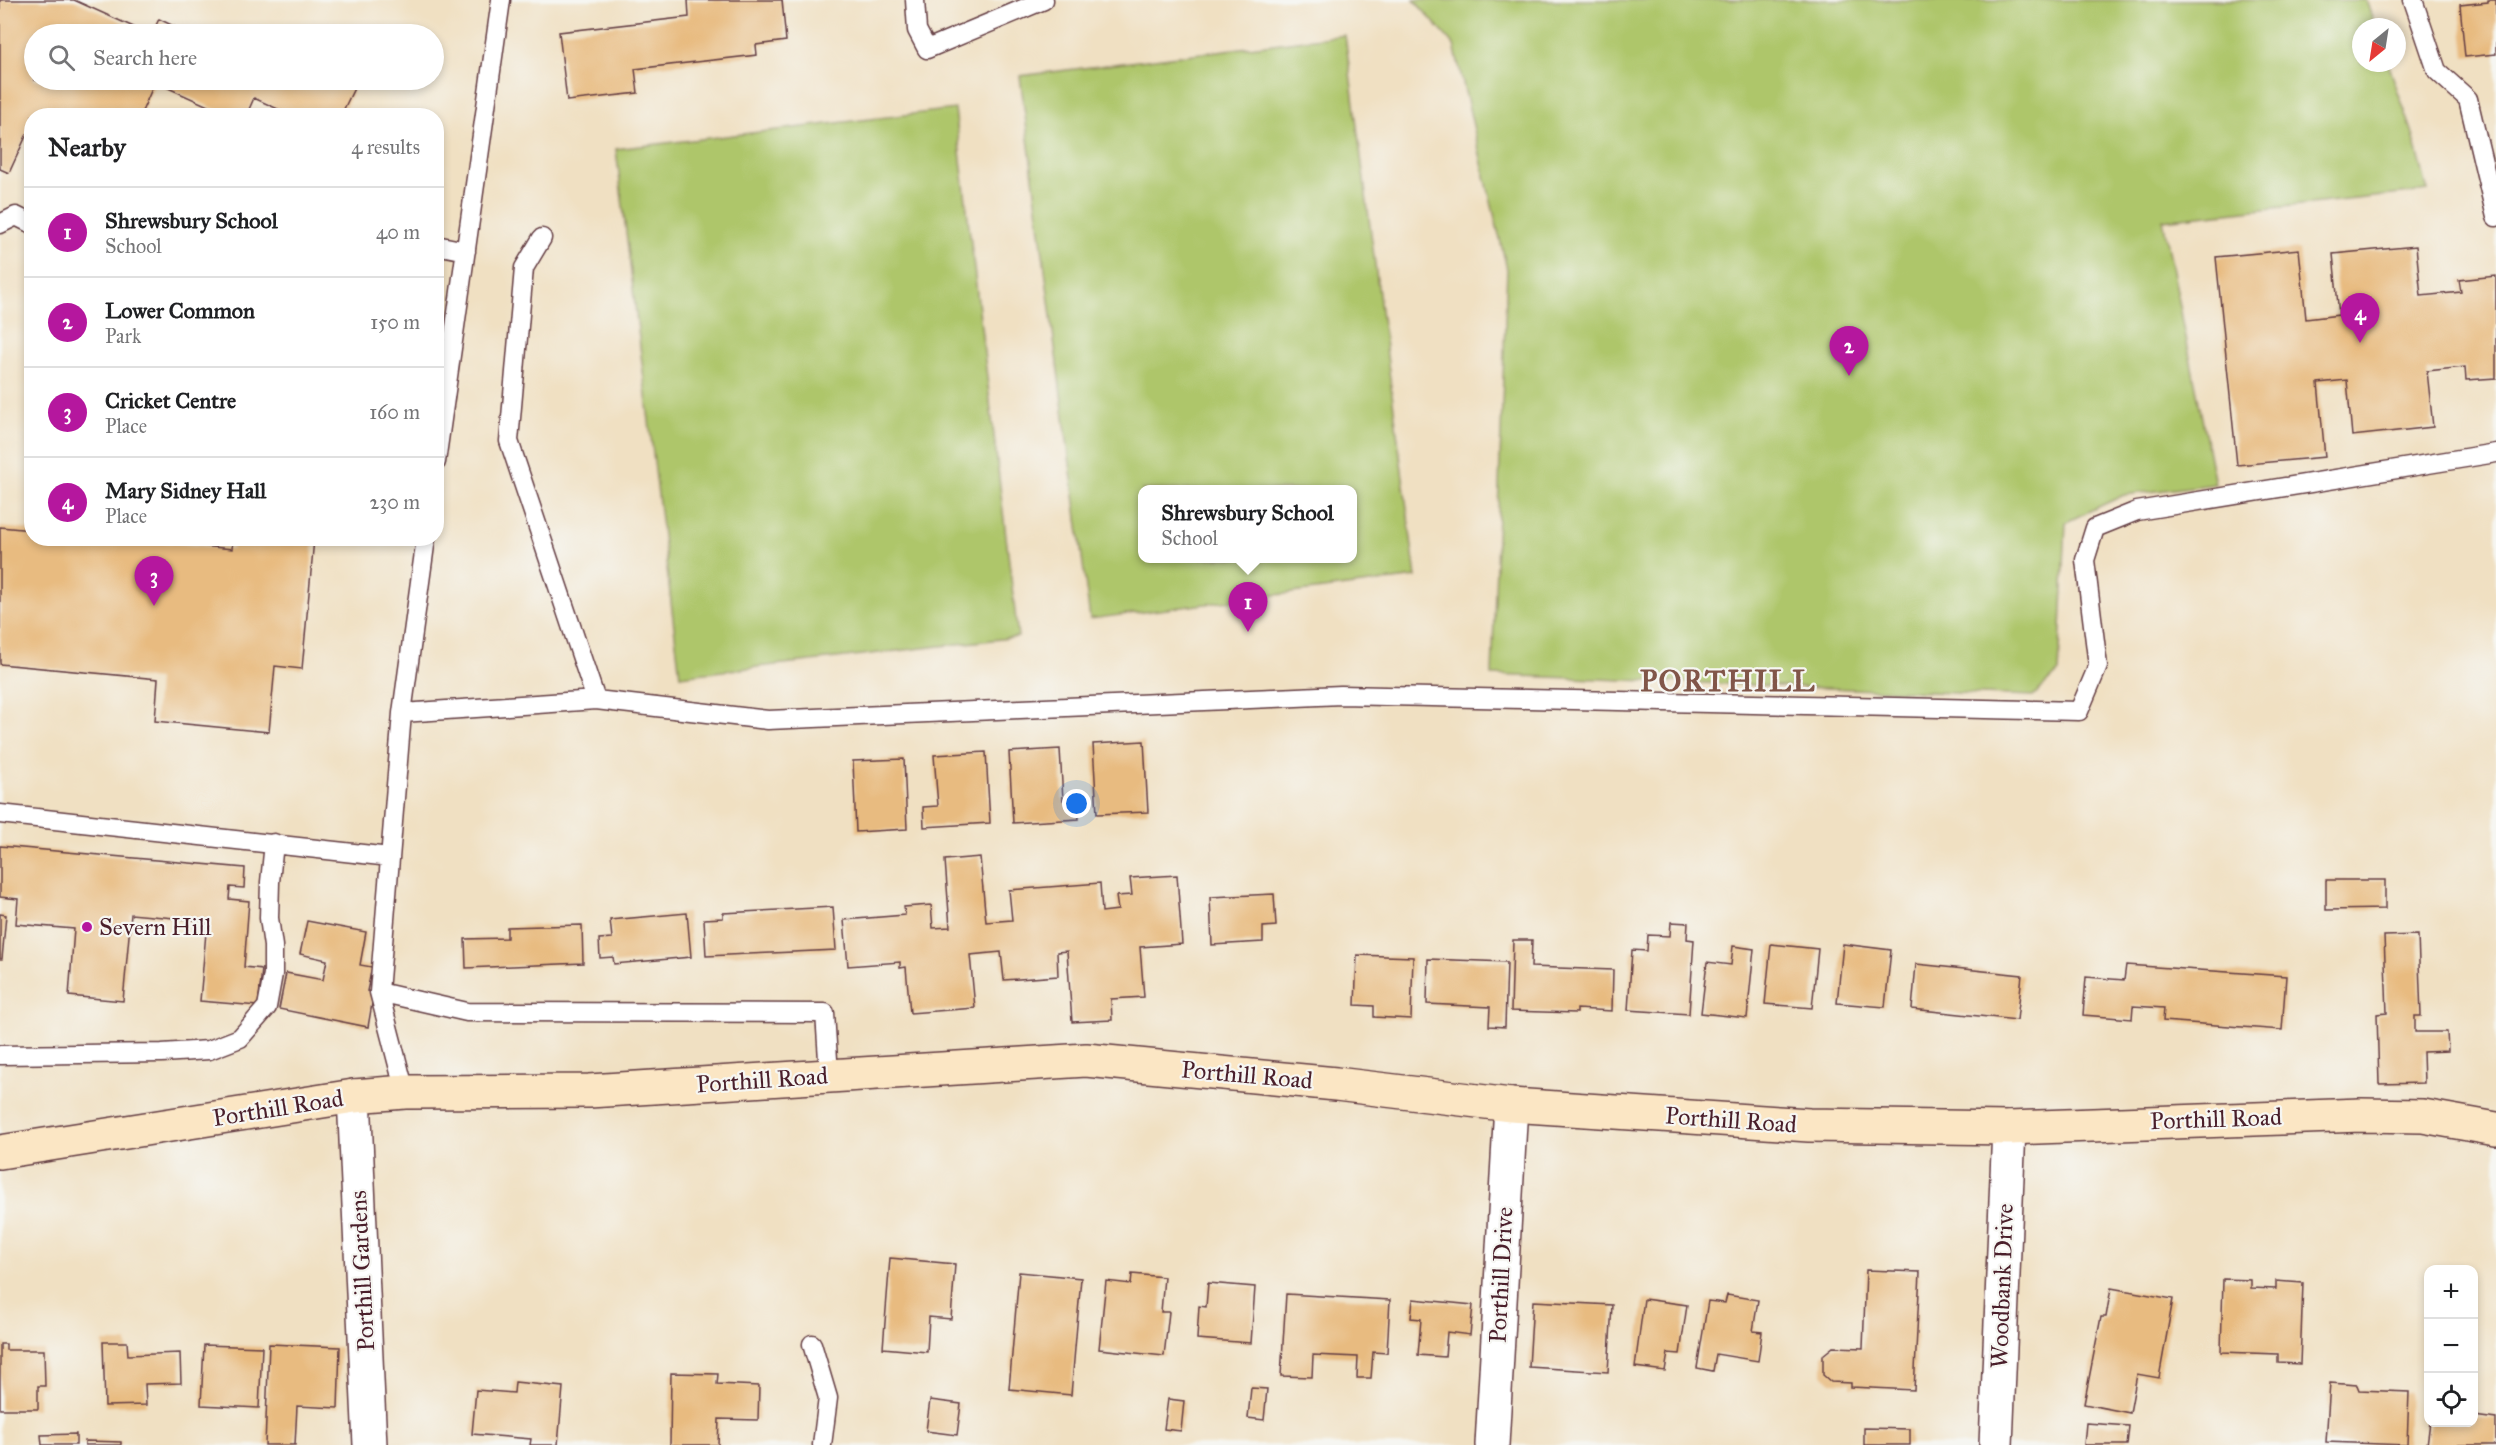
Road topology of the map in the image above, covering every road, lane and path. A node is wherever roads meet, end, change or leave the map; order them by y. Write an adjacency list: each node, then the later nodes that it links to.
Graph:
1 (501, 0): 10 (lane)
2 (915, 0): 3 (lane)
3 (1044, 0)
4 (2413, 0): 5 (lane)
5 (2496, 217)
6 (24, 220): 7 (lane)
7 (0, 224)
8 (542, 238): 14 (lane)
9 (444, 247): 10 (lane)
10 (466, 251): 11 (lane)
11 (444, 406)
12 (2496, 453): 14 (lane)
13 (425, 546): 15 (lane)
14 (596, 700): 15 (lane)
15 (402, 713): 18 (lane)
16 (0, 814): 17 (lane)
17 (274, 843): 18 (lane); 20 (lane)
18 (390, 857): 19 (lane)
19 (379, 992): 21 (lane); 22 (lane)
20 (0, 1055)
21 (829, 1075): 22 (street, Porthill Road); 24 (street, Porthill Road)
22 (405, 1092): 23 (street, Porthill Road)
23 (354, 1096): 27 (street, Porthill Road); 29 (street, Porthill Gardens)
24 (1511, 1105): 25 (street, Porthill Road); 31 (street, Porthill Drive)
25 (2009, 1128): 26 (street, Porthill Road); 32 (street, Woodbank Drive)
26 (2496, 1129)
27 (0, 1152)
28 (812, 1344): 30 (lane)
29 (370, 1445)
30 (822, 1445)
31 (1492, 1445)
32 (1996, 1445)

